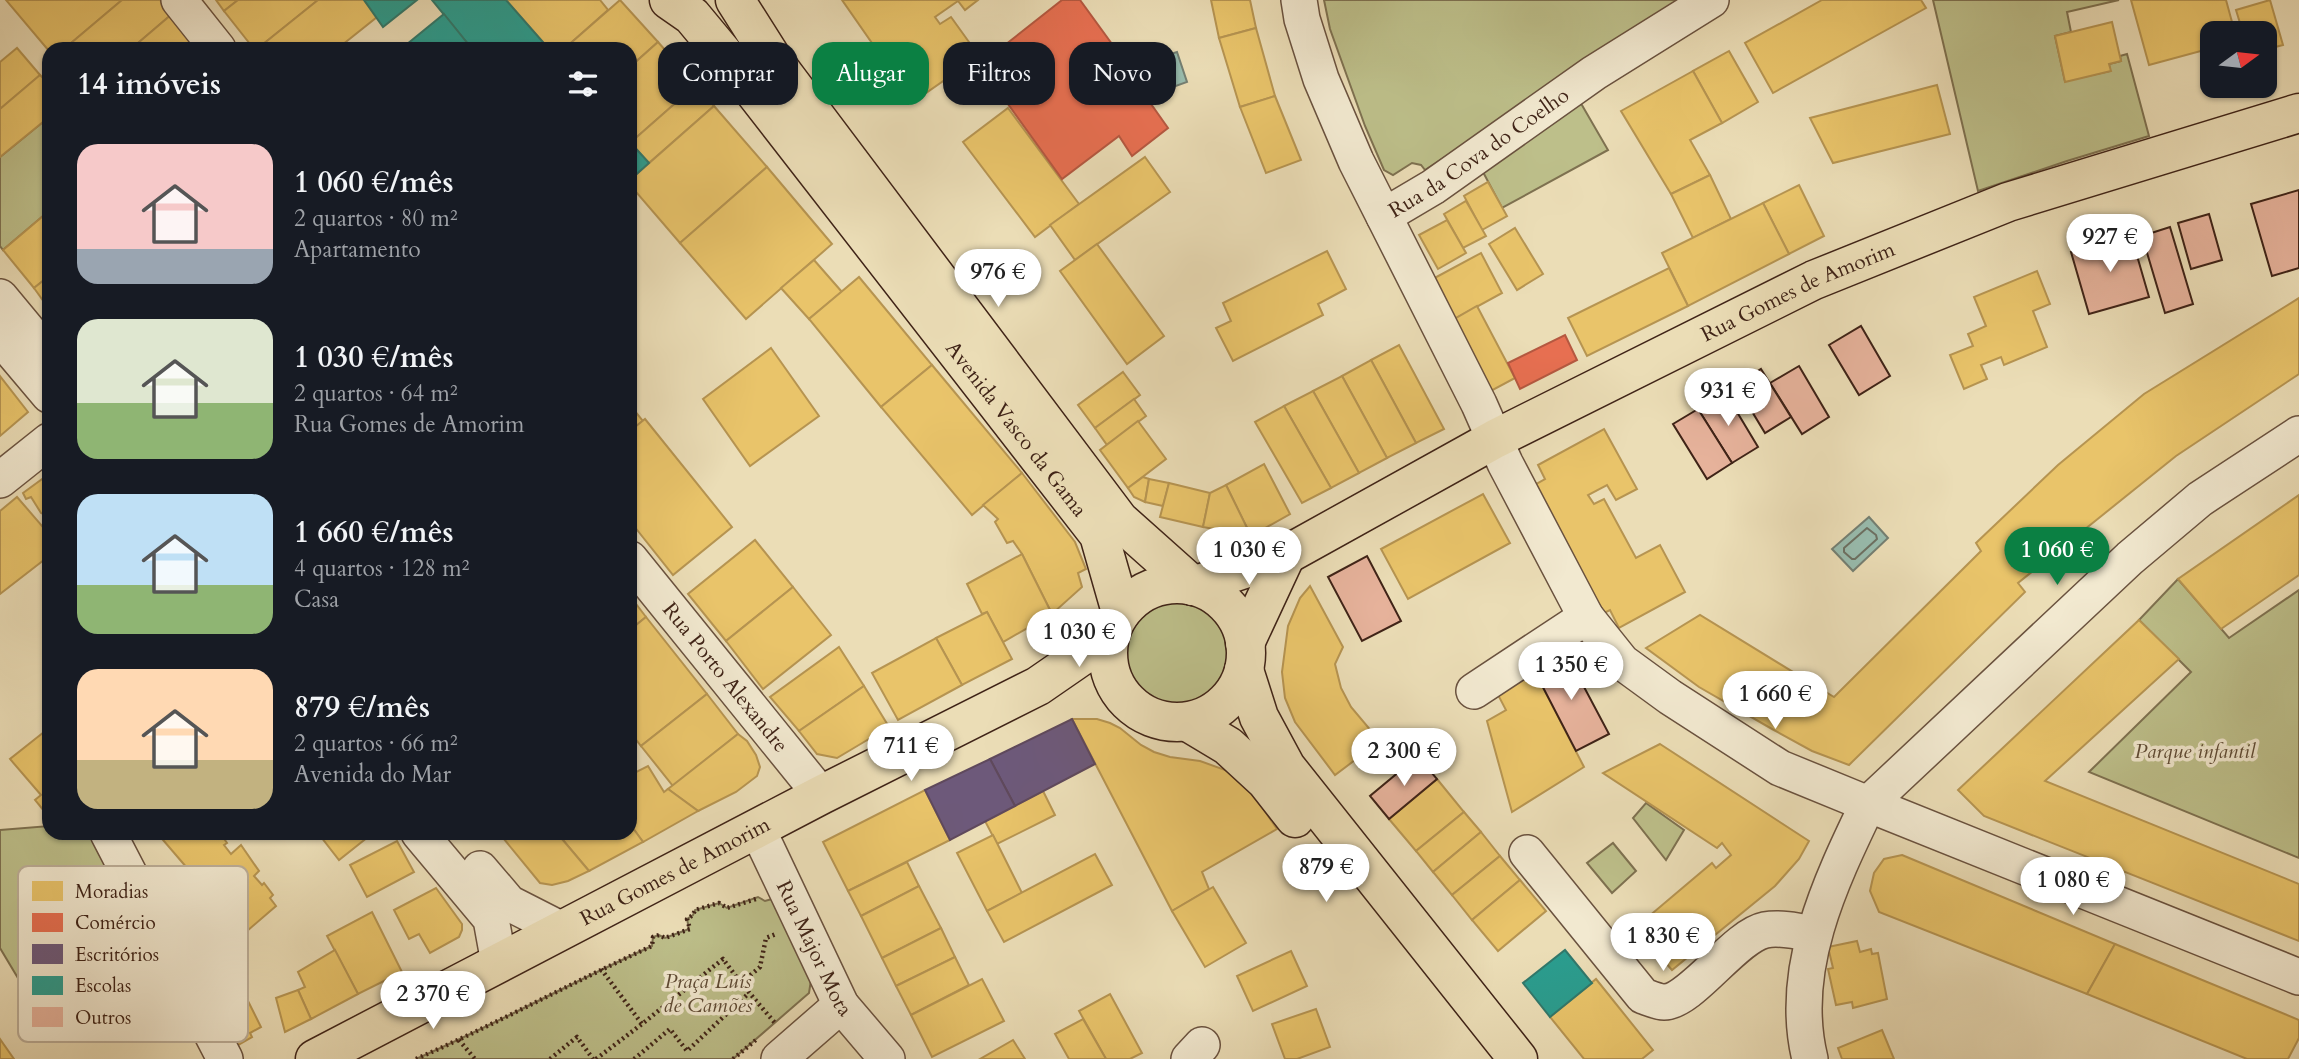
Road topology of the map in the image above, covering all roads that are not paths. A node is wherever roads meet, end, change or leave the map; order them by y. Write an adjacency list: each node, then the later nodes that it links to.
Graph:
1 (179, 0): 6 (street)
2 (669, 0): 21 (main road, Avenida Vasco da Gama)
3 (735, 0): 19 (main road, Avenida Vasco da Gama)
4 (1299, 0): 8 (street)
5 (1711, 0): 8 (street, Rua da Cova do Coelho)
6 (212, 42)
7 (2299, 113): 14 (main road, Rua Gomes de Amorim)
8 (1384, 216): 14 (street, Rua da Cova do Coelho)
9 (0, 297): 11 (street)
10 (0, 337): 12 (street)
11 (42, 348)
12 (42, 387)
13 (2299, 434): 28 (street)
14 (1495, 439): 17 (main road, Rua Gomes de Amorim); 20 (street, Rua da Cova do Coelho)
15 (42, 447): 16 (street)
16 (0, 480)
17 (1286, 555): 19 (main road, Rua Gomes de Amorim); 22 (main road)
18 (637, 568): 27 (street, Rua Porto Alexandre)
19 (1193, 586): 21 (main road); 22 (main road)
20 (1586, 617): 25 (street); 28 (street, Rua da Cova do Coelho)
21 (1115, 625): 23 (main road, Rua Gomes de Amorim); 24 (main road)
22 (1245, 656): 26 (main road); 46 (main road)
23 (1038, 686): 24 (main road, Rua Gomes de Amorim); 27 (main road, Rua Gomes de Amorim)
24 (1118, 690): 26 (main road)
25 (1474, 691)
26 (1188, 722): 45 (main road)
27 (821, 795): 29 (main road, Rua Gomes de Amorim)
28 (1868, 804): 36 (street); 38 (street, Rua da Cova do Coelho)
29 (757, 828): 35 (main road, Rua Gomes de Amorim); 39 (street, Rua Major Mota)
30 (112, 840): 34 (street)
31 (425, 840): 37 (street)
32 (456, 840): 35 (street)
33 (1527, 853): 36 (street)
34 (125, 866)
35 (562, 930): 37 (main road, Rua Gomes de Amorim)
36 (1813, 934): 47 (street)
37 (499, 963): 41 (main road, Rua Gomes de Amorim)
38 (2299, 977)
39 (841, 1005): 43 (street); 44 (street, Rua Major Mota)
40 (216, 1042): 42 (street)
41 (335, 1055)
42 (225, 1059)
43 (779, 1059)
44 (887, 1059)
45 (1487, 1059)
46 (1518, 1059)
47 (1810, 1059)

